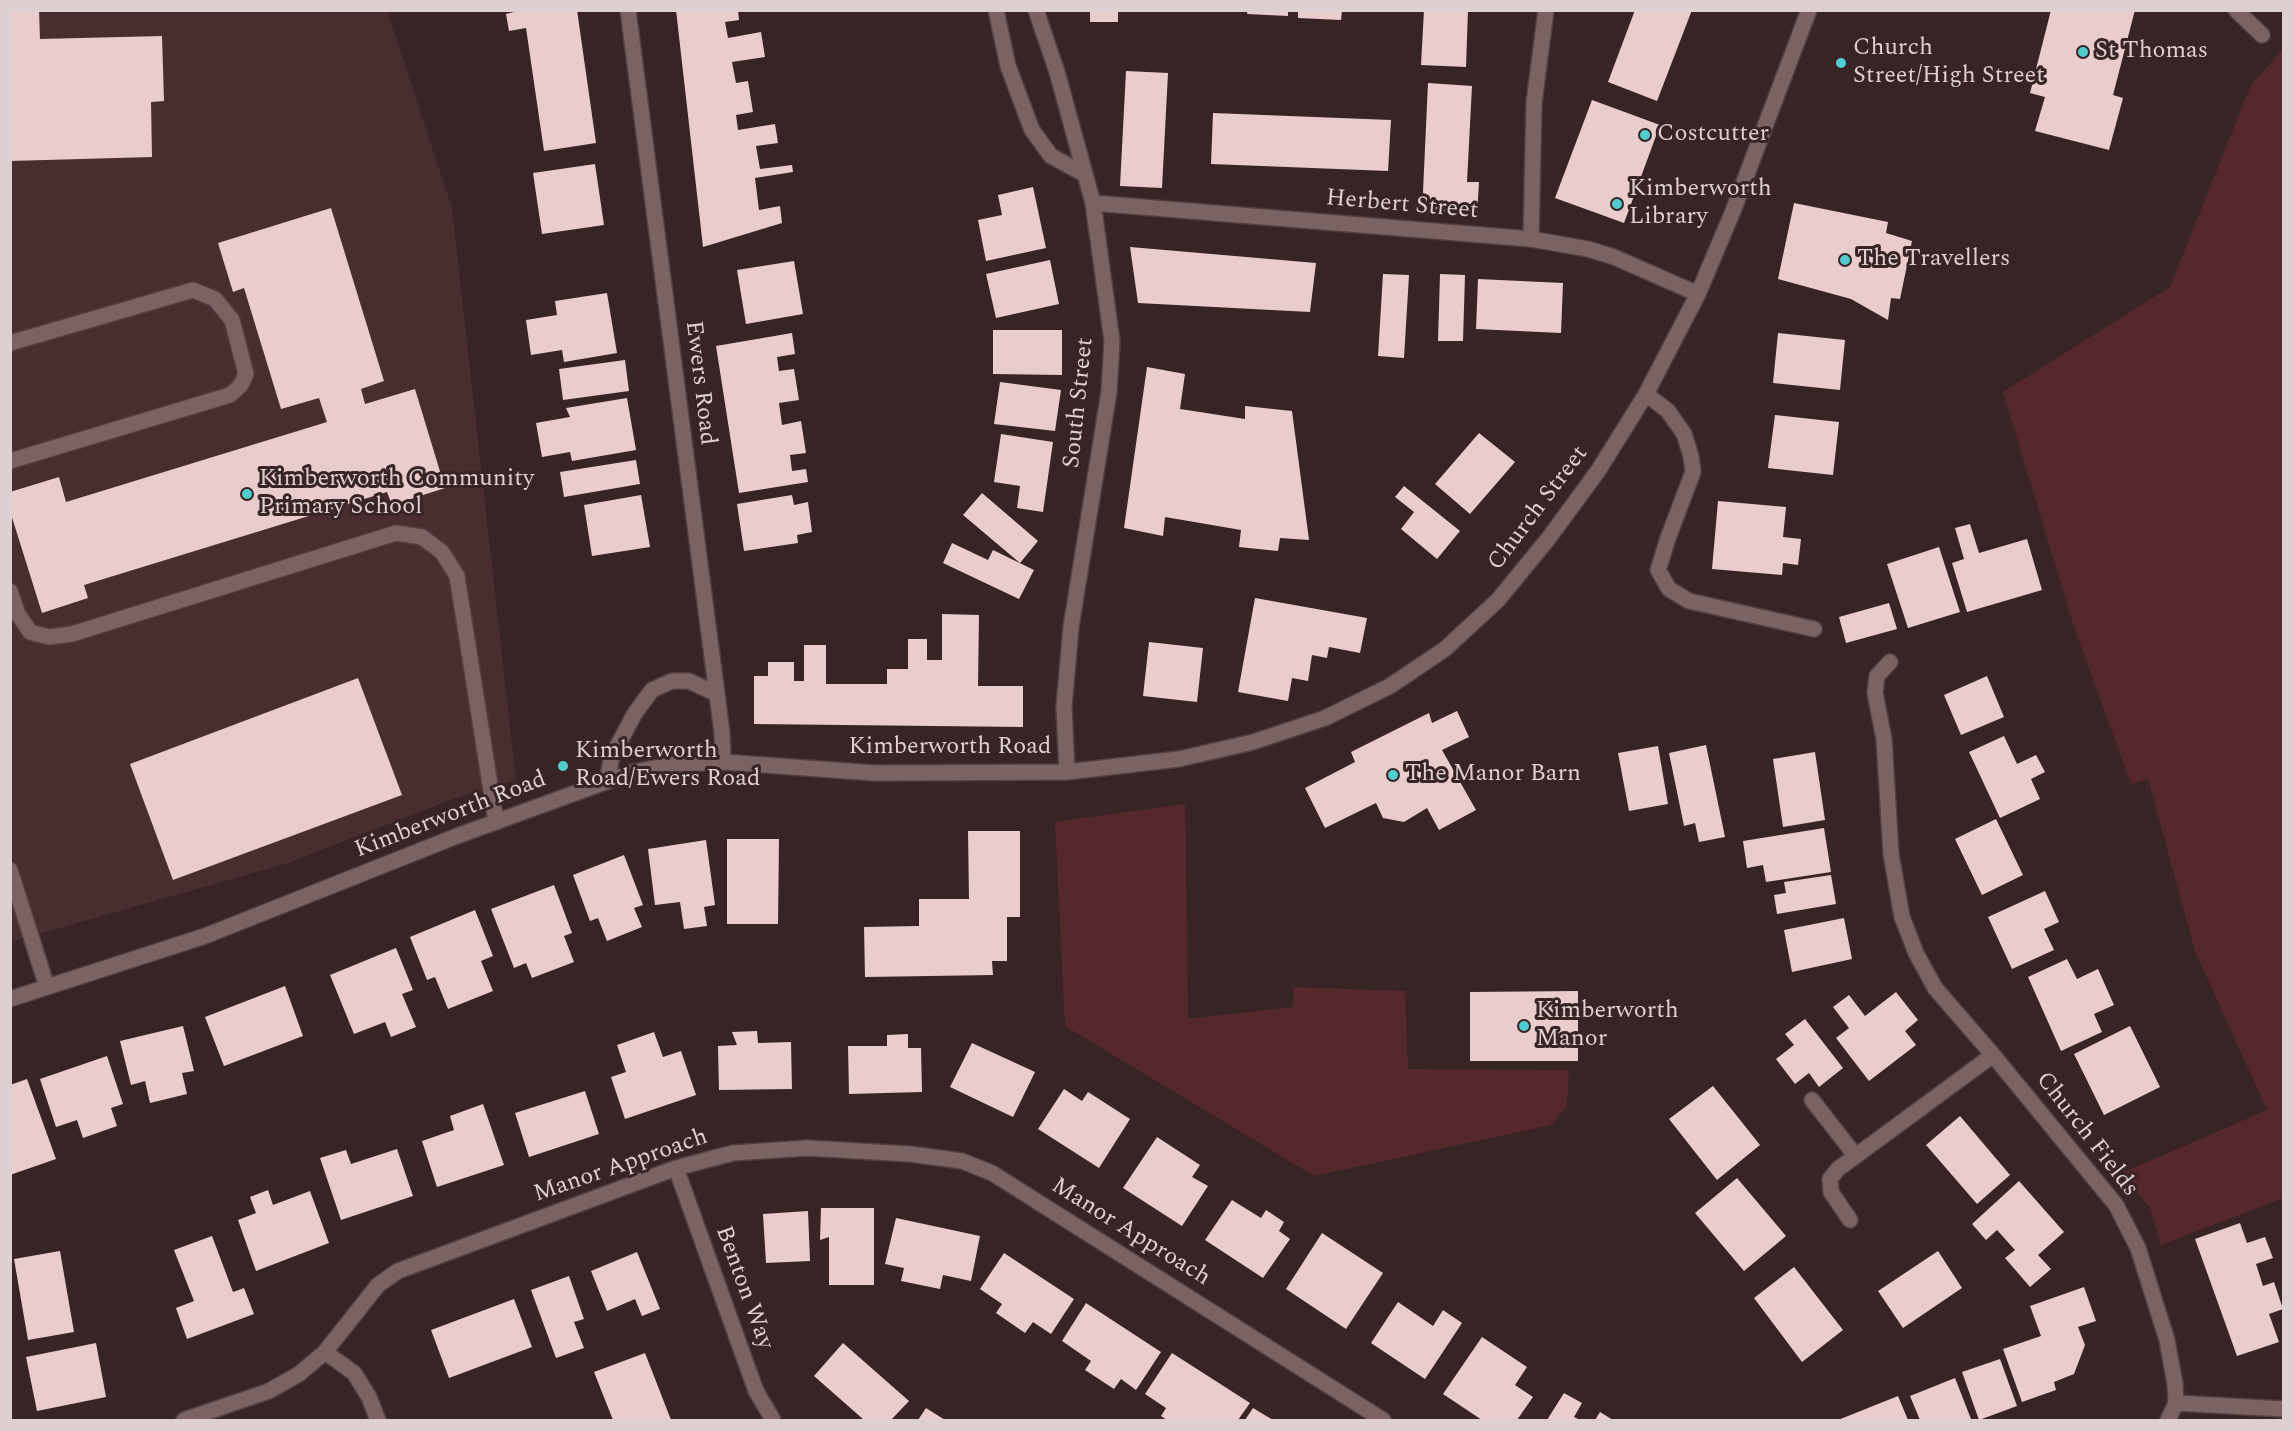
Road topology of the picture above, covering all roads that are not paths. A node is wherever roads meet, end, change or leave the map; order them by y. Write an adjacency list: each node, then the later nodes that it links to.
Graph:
1 (628, 10): 18 (street, Ewers Road)
2 (996, 10): 8 (street)
3 (1036, 10): 8 (street, South Street)
4 (1546, 10): 10 (street)
5 (1809, 10): 11 (street, Church Street)
6 (2236, 10): 7 (street)
7 (2262, 35)
8 (1084, 174): 9 (street, South Street)
9 (1093, 203): 10 (street, Herbert Street); 20 (street, South Street)
10 (1531, 239): 11 (street, Herbert Street)
11 (1698, 294): 13 (street, Church Street)
12 (10, 343): 14 (street)
13 (1646, 394): 16 (street); 20 (street, Church Street)
14 (10, 461)
15 (10, 591): 22 (street)
16 (1814, 629)
17 (1890, 662): 26 (street, Church Fields)
18 (717, 694): 19 (street, Ewers Road); 21 (street)
19 (723, 762): 20 (street, Kimberworth Road); 21 (street, Kimberworth Road)
20 (1067, 772)
21 (608, 780): 22 (street, Kimberworth Road)
22 (496, 822): 24 (street, Kimberworth Road)
23 (10, 870): 24 (street)
24 (47, 987): 25 (street, Kimberworth Road)
25 (10, 999)
26 (1993, 1055): 28 (street); 32 (street, Church Fields)
27 (1812, 1100): 28 (street)
28 (1855, 1155): 30 (street)
29 (676, 1168): 31 (street, Manor Approach); 36 (street, Benton Way); 37 (street, Manor Approach)
30 (1850, 1220)
31 (325, 1352): 34 (street, Manor Approach); 35 (street)
32 (2176, 1403): 33 (street); 38 (street)
33 (2283, 1409)
34 (184, 1420)
35 (378, 1420)
36 (772, 1420)
37 (1383, 1420)
38 (2168, 1420)

